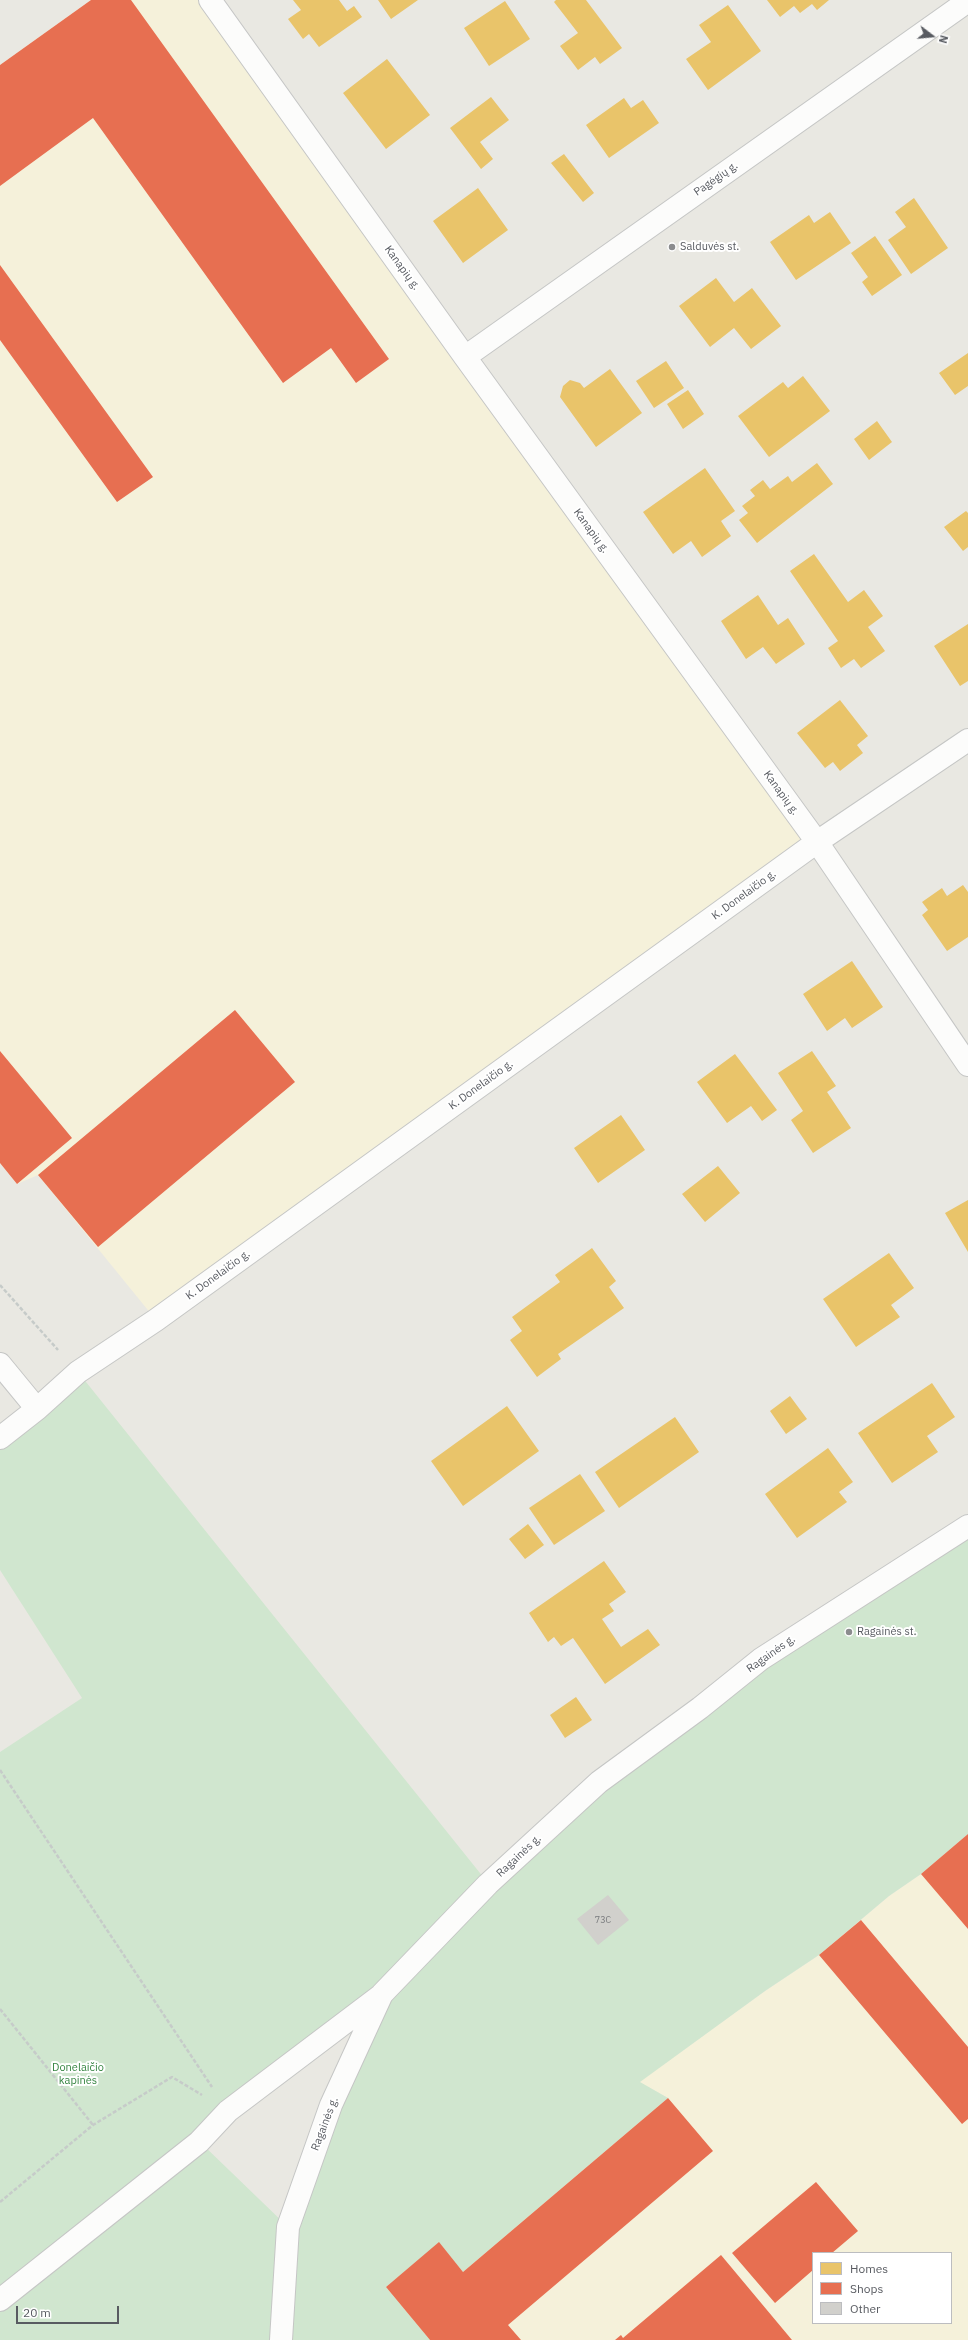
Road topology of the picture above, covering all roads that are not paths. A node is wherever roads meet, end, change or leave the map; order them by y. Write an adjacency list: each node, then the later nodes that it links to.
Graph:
1 (210, 0): 3 (street, Kanapių g.)
2 (968, 1): 3 (street, Pagėgių g.)
3 (465, 357): 5 (street, Kanapių g.)
4 (968, 740): 5 (street, K. Donelaičio g.)
5 (817, 842): 6 (street, Kanapių g.); 8 (street, K. Donelaičio g.)
6 (968, 1064)
7 (0, 1364): 8 (street)
8 (37, 1409): 9 (street, K. Donelaičio g.)
9 (0, 1438)
10 (968, 1526): 11 (street, Ragainės g.)
11 (382, 1994): 12 (street); 13 (street, Ragainės g.)
12 (0, 2300)
13 (281, 2340)

